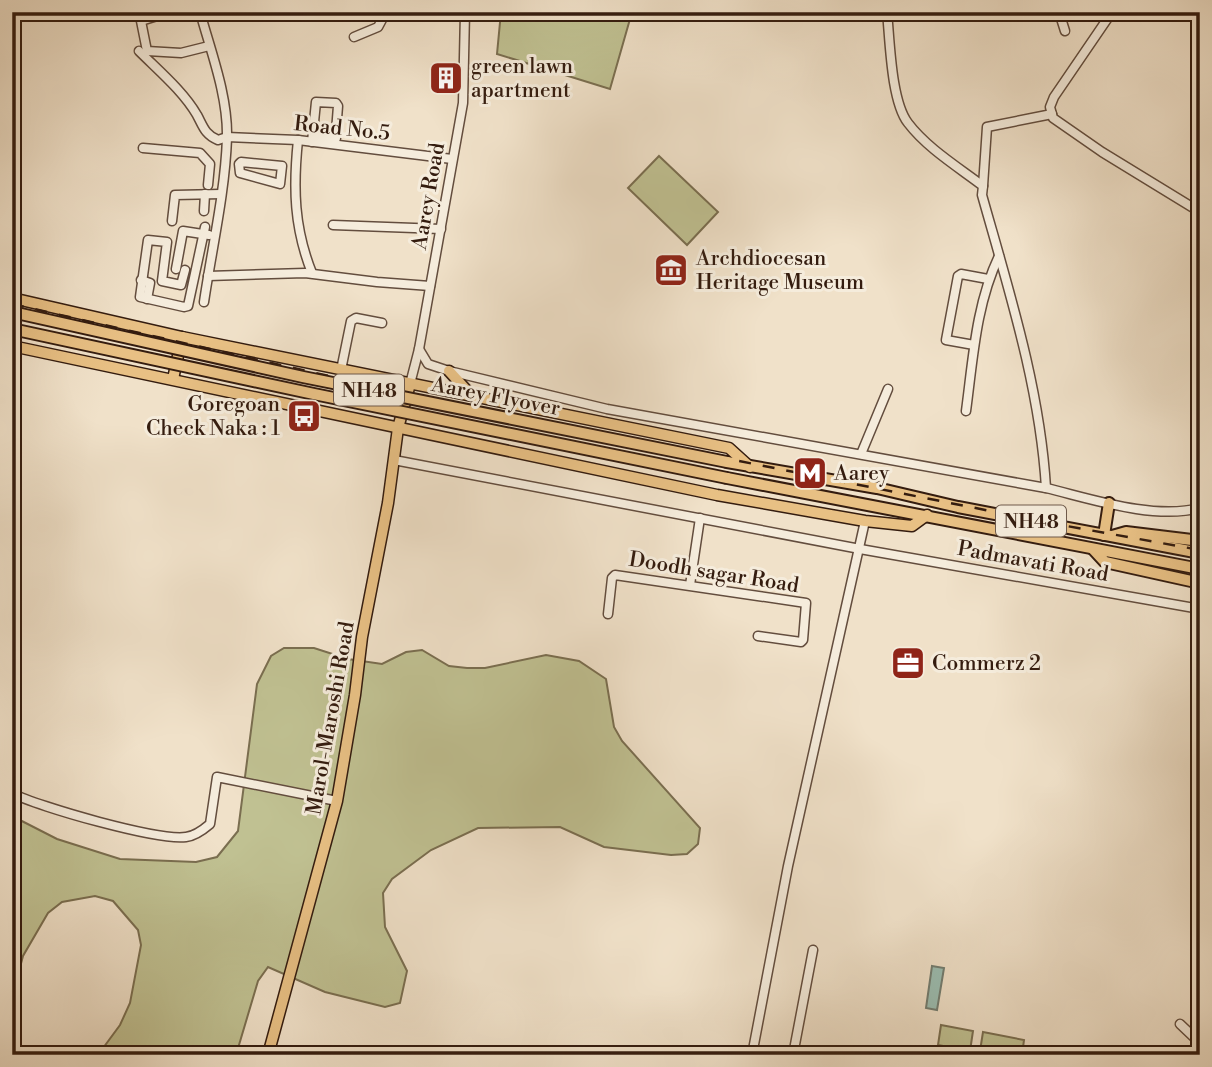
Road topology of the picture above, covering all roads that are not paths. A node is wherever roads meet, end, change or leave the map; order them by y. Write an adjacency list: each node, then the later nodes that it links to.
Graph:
1 (170, 12): 10 (street)
2 (200, 12): 10 (street)
3 (386, 12): 9 (street)
4 (465, 12): 18 (street, Aarey Road)
5 (887, 12): 24 (street)
6 (1059, 12): 8 (street)
7 (1112, 12): 12 (street)
8 (1065, 31)
9 (354, 37)
10 (209, 46): 13 (street)
11 (139, 51): 13 (street, Road No.5)
12 (1052, 114): 24 (street); 28 (street)
13 (227, 137): 15 (street, Road No.5); 20 (street)
14 (312, 139): 15 (street, Road No.5); 16 (street, Road No.5); 16 (street)
15 (298, 140): 23 (street)
16 (335, 141): 18 (street, Road No.5)
17 (143, 148): 19 (street)
18 (452, 159): 31 (street, Aarey Road)
19 (210, 164): 20 (street); 25 (street)
20 (224, 164): 21 (street); 26 (street)
21 (239, 164): 22 (street); 22 (street)
22 (282, 169): 23 (street)
23 (295, 171): 38 (street)
24 (983, 186): 34 (street)
25 (206, 189): 26 (street); 27 (street); 29 (street)
26 (221, 194): 33 (street)
27 (204, 211)
28 (1200, 212)
29 (172, 221)
30 (333, 225): 31 (street)
31 (441, 229): 41 (street, Aarey Road)
32 (204, 230): 33 (street); 36 (street); 37 (street)
33 (215, 236): 39 (street)
34 (999, 256): 40 (street); 62 (street)
35 (164, 267): 36 (street); 36 (street); 37 (street)
36 (180, 270): 37 (street)
37 (195, 272): 39 (street)
38 (312, 273): 39 (street); 41 (street)
39 (208, 275): 43 (street)
40 (988, 279): 48 (street); 48 (street)
41 (430, 286): 50 (street, Aarey Road)
42 (12, 298): 47 (main road)
43 (204, 302)
44 (12, 312): 61 (highway, Aarey Flyover / NH48, bridge)
45 (382, 323): 51 (street)
46 (12, 329): 65 (highway, Aarey Flyover / NH48, bridge)
47 (183, 337): 51 (main road); 53 (main road)
48 (974, 345): 57 (street)
49 (12, 346): 53 (main road)
50 (419, 349): 52 (street); 54 (street, Aarey Road)
51 (341, 370): 54 (main road)
52 (449, 371): 56 (main road); 59 (street)
53 (173, 379): 58 (main road)
54 (410, 384): 56 (main road); 58 (main road, Marol-Maroshi Road)
55 (888, 389): 59 (street)
56 (470, 394): 61 (main road)
57 (966, 411)
58 (398, 428): 60 (main road, Marol-Maroshi Road); 67 (main road)
59 (861, 454): 62 (street)
60 (394, 460): 66 (street, Padmavati Road); 80 (main road, Marol-Maroshi Road)
61 (751, 467): 68 (highway, NH48)
62 (1046, 488): 63 (street)
63 (1109, 503): 64 (street); 68 (highway)
64 (1200, 508)
65 (927, 515): 67 (main road); 71 (highway, NH48)
66 (700, 519): 70 (street, Padmavati Road); 75 (street)
67 (865, 521): 70 (street)
68 (1110, 537): 69 (highway); 72 (highway, NH48)
69 (1200, 541)
70 (860, 549): 76 (street, Padmavati Road); 85 (street)
71 (1097, 549): 73 (highway, NH48); 74 (highway)
72 (1200, 553)
73 (1200, 569)
74 (1200, 583)
75 (690, 584): 77 (street, Doodh sagar Road); 78 (street, Doodh sagar Road)
76 (1200, 609)
77 (608, 614)
78 (758, 636)
79 (12, 793): 80 (street)
80 (337, 802): 84 (main road, Marol-Maroshi Road)
81 (813, 950): 86 (street)
82 (1180, 1024): 83 (street)
83 (1200, 1043)
84 (268, 1055)
85 (752, 1055)
86 (793, 1055)

